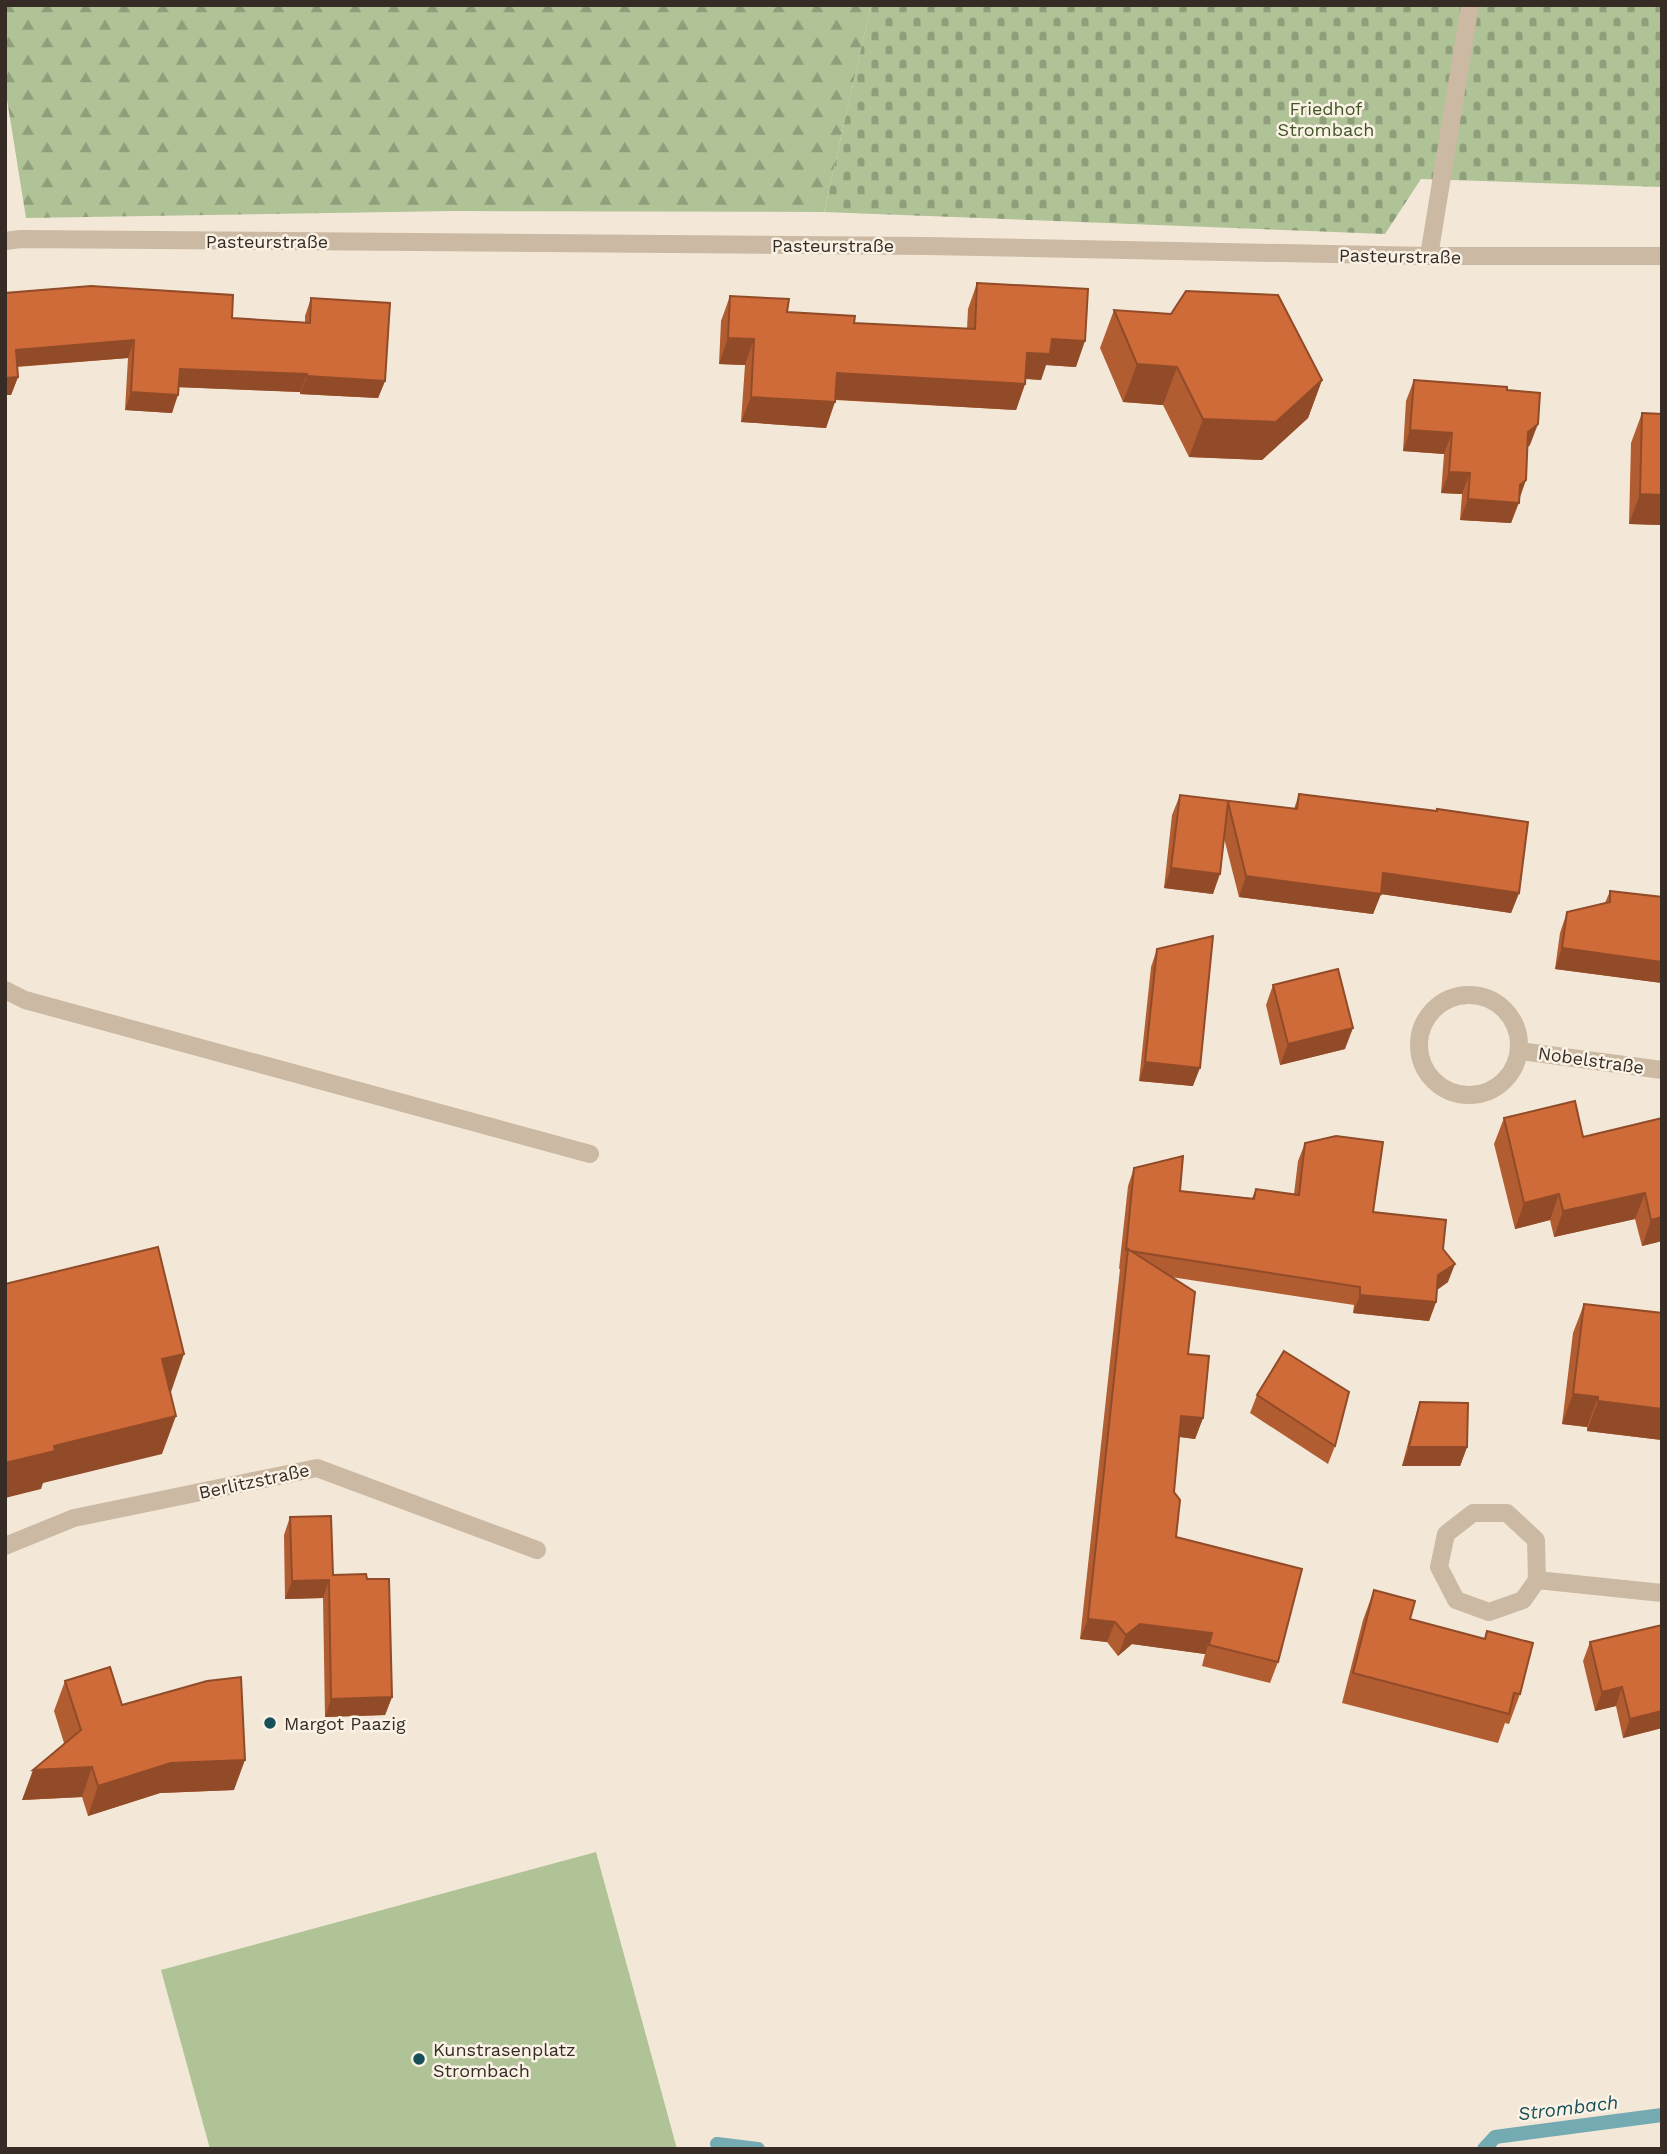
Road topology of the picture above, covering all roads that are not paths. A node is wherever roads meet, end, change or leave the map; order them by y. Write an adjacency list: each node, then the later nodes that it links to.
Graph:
1 (1470, 5): 3 (street)
2 (5, 241): 3 (street, Pasteurstraße)
3 (1429, 256): 4 (street, Pasteurstraße)
4 (1662, 256)
5 (5, 990): 8 (street)
6 (1520, 1051): 6 (street, Nobelstraße); 7 (street, Nobelstraße)
7 (1662, 1070)
8 (590, 1154)
9 (5, 1546): 10 (street, Berlitzstraße)
10 (537, 1550)
11 (1537, 1580): 11 (street); 12 (street)
12 (1662, 1593)

